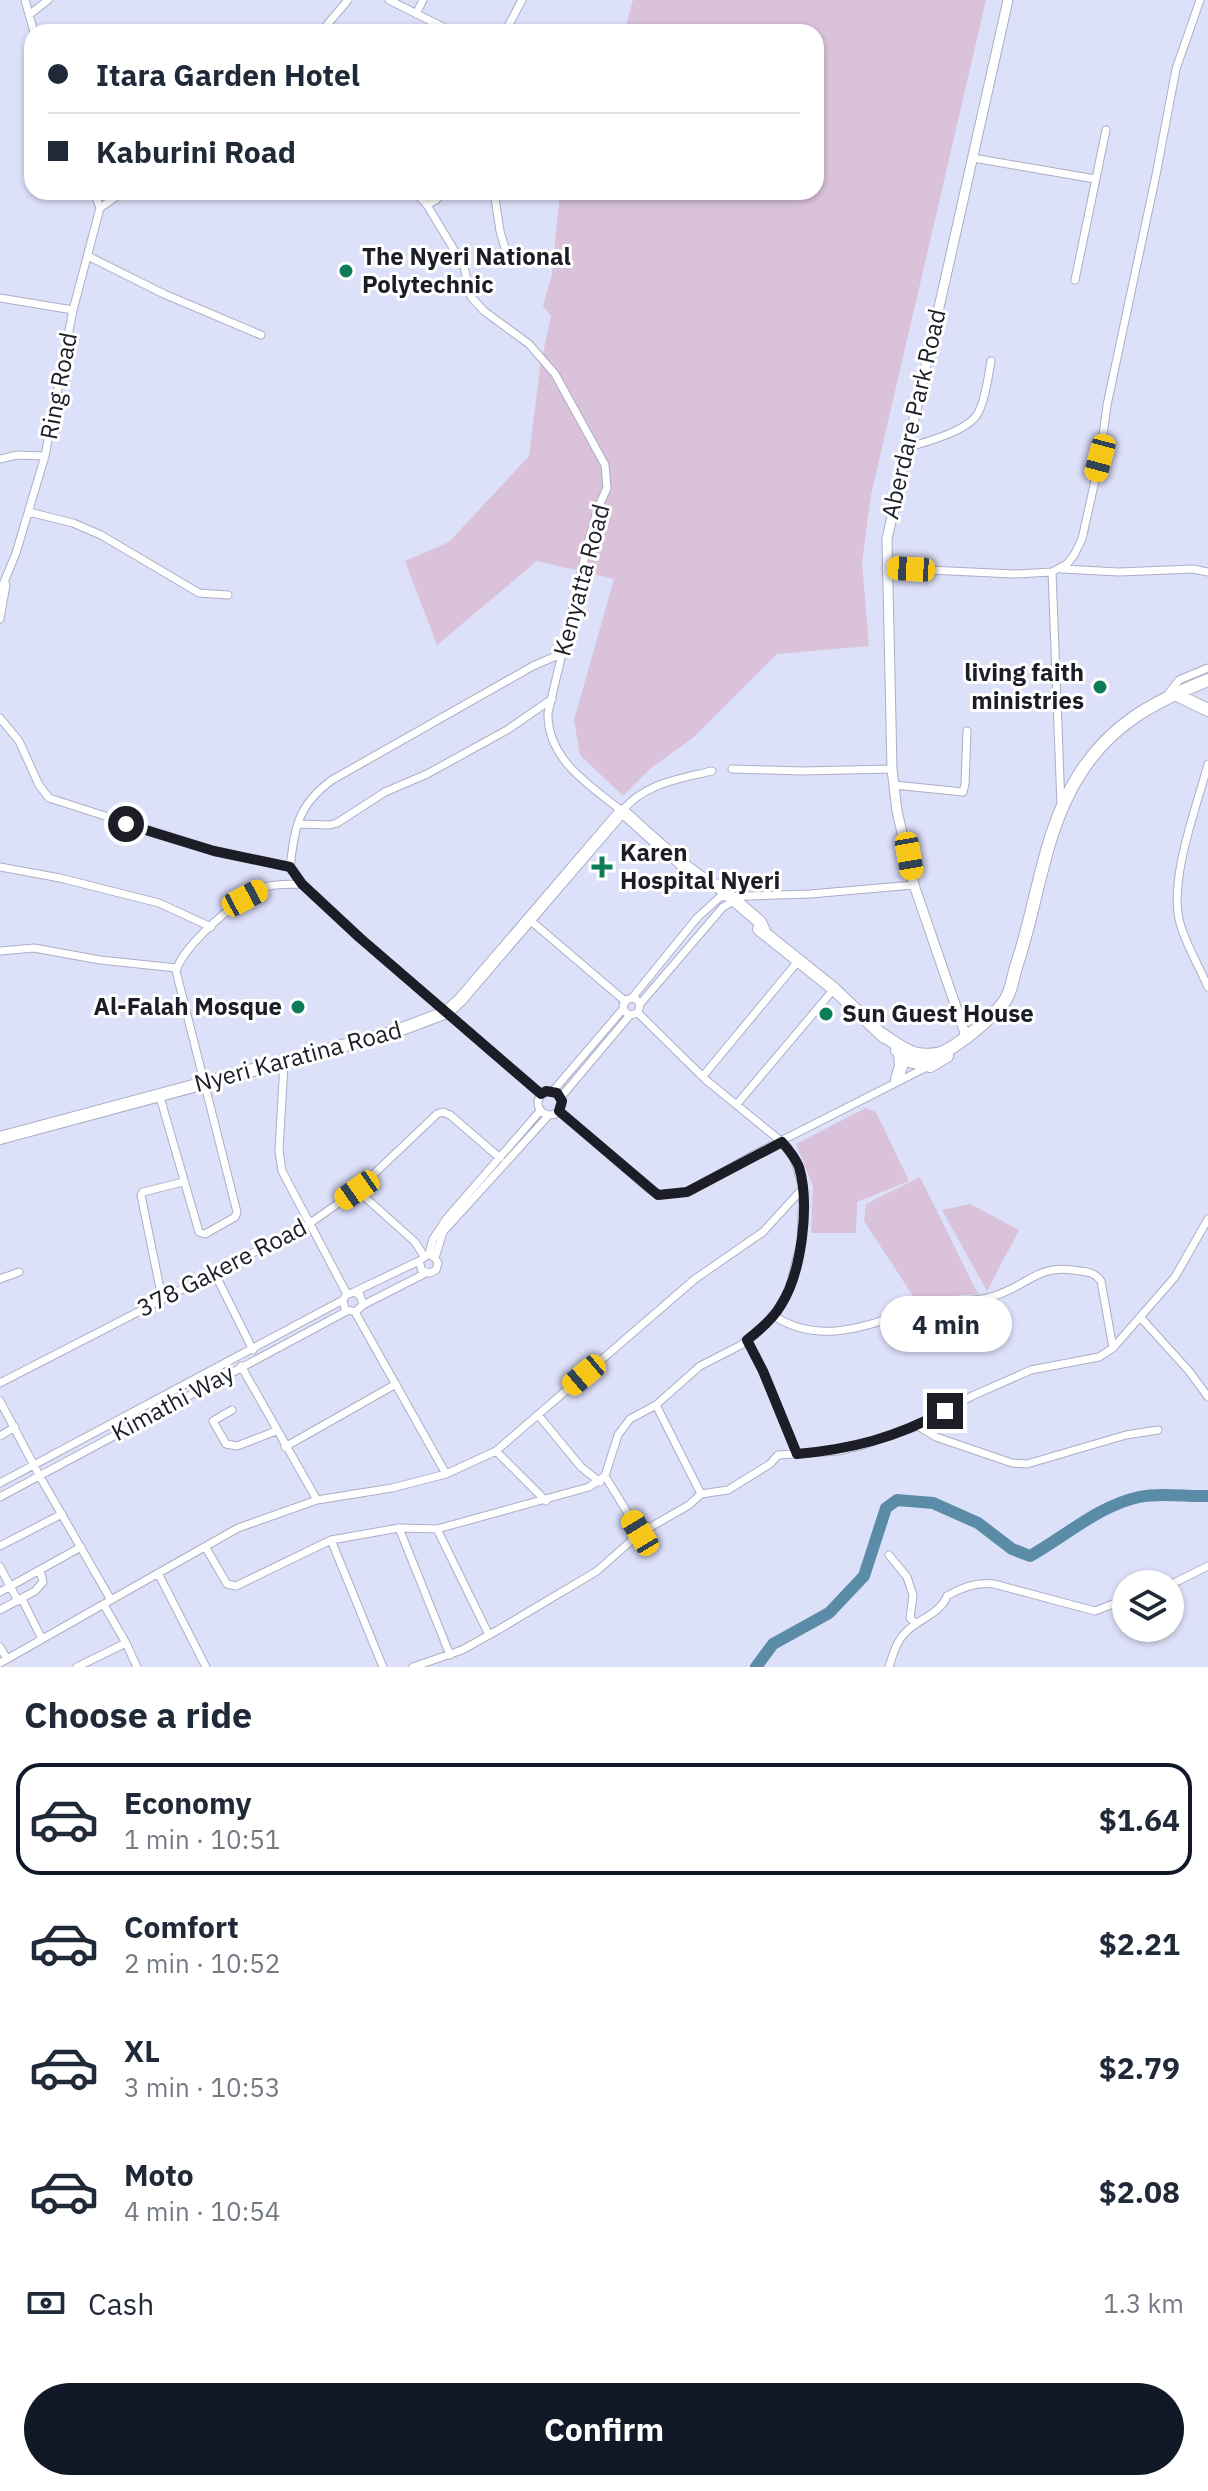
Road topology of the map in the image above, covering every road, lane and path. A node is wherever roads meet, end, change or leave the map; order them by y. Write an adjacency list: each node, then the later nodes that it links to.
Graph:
1 (25, 0): 10 (street)
2 (48, 0): 10 (street)
3 (348, 0): 12 (street)
4 (389, 0): 9 (street)
5 (423, 0): 9 (street)
6 (522, 0): 14 (street)
7 (1008, 0): 16 (street, Aberdare Park Road)
8 (1200, 0): 37 (street)
9 (416, 14): 13 (street)
10 (29, 15): 11 (street)
11 (32, 24)
12 (328, 24)
13 (437, 24)
14 (509, 24)
15 (1106, 130): 17 (street)
16 (973, 158): 17 (street); 32 (street, Aberdare Park Road)
17 (1095, 179): 27 (street)
18 (97, 200): 24 (street)
19 (112, 200): 24 (street)
20 (422, 200): 23 (street, Kenyatta Road)
21 (436, 200): 23 (street)
22 (495, 200): 25 (street)
23 (427, 205): 43 (street, Kenyatta Road)
24 (100, 208): 26 (street, Ring Road)
25 (507, 255)
26 (88, 256): 29 (street, Ring Road); 30 (street)
27 (1075, 280)
28 (0, 298): 29 (street)
29 (73, 310): 33 (street, Ring Road)
30 (261, 335)
31 (991, 361): 32 (street)
32 (906, 448): 36 (street, Aberdare Park Road)
33 (45, 456): 34 (street); 35 (street, Ring Road)
34 (1, 462)
35 (29, 512): 39 (street, Ring Road); 41 (street)
36 (886, 568): 37 (street); 53 (street, Aberdare Park Road)
37 (1056, 570): 38 (street); 56 (street)
38 (1208, 572)
39 (7, 580): 40 (street, Ring Road); 42 (street, Ring Road)
40 (0, 592)
41 (228, 595)
42 (0, 619)
43 (563, 653): 47 (street, Kenyatta Road); 58 (street)
44 (1208, 668): 46 (street)
45 (1208, 680): 46 (highway)
46 (1171, 697): 48 (highway); 56 (highway)
47 (552, 699): 57 (street, Kenyatta Road); 58 (street)
48 (1208, 710)
49 (0, 718): 60 (street)
50 (967, 731): 55 (street)
51 (1208, 764): 69 (street)
52 (732, 769): 53 (street)
53 (892, 769): 55 (street, Aberdare Park Road)
54 (712, 771): 57 (street)
55 (894, 785): 62 (street, Aberdare Park Road)
56 (1061, 809): 74 (highway)
57 (622, 811): 63 (highway); 64 (highway, Nyeri Karatina Road)
58 (299, 824): 60 (street)
59 (0, 867): 65 (street)
60 (290, 867): 61 (street)
61 (302, 884): 65 (street); 72 (street)
62 (914, 885): 63 (street); 74 (street, Aberdare Park Road)
63 (731, 899): 67 (highway); 71 (street); 71 (street)
64 (531, 921): 71 (street); 72 (highway, Nyeri Karatina Road)
65 (211, 927): 68 (street)
66 (0, 951): 68 (street)
67 (799, 960): 70 (highway); 79 (street)
68 (177, 968): 81 (street)
69 (1208, 987)
70 (834, 989): 73 (highway); 86 (street)
71 (630, 1007): 79 (street); 82 (street); 85 (street)
72 (447, 1012): 77 (highway, Nyeri Karatina Road); 83 (street)
73 (880, 1033): 75 (highway); 76 (highway)
74 (971, 1036): 75 (highway); 78 (highway)
75 (942, 1053): 78 (street)
76 (900, 1054): 78 (highway); 80 (highway)
77 (284, 1063): 81 (highway, Nyeri Karatina Road); 98 (street)
78 (926, 1065): 80 (street); 87 (street)
79 (703, 1076): 86 (street)
80 (897, 1079): 87 (street)
81 (203, 1082): 84 (highway, Nyeri Karatina Road); 94 (street)
82 (553, 1091): 83 (street); 85 (street)
83 (541, 1094): 88 (street)
84 (160, 1097): 91 (highway, Nyeri Karatina Road); 94 (street)
85 (561, 1097): 89 (street)
86 (737, 1104): 92 (street)
87 (851, 1105): 92 (street)
88 (540, 1111): 90 (street); 93 (street)
89 (559, 1111): 90 (street); 92 (street)
90 (548, 1116): 99 (street)
91 (0, 1138)
92 (782, 1142): 95 (street)
93 (500, 1158): 96 (street, 378 Gakere Road); 99 (street)
94 (183, 1182): 105 (street)
95 (803, 1188): 108 (street); 120 (street)
96 (357, 1190): 98 (street, 378 Gakere Road); 99 (street)
97 (1208, 1219): 109 (street)
98 (309, 1224): 101 (street, 378 Gakere Road); 104 (street)
99 (427, 1257): 102 (street); 102 (street); 104 (street, Kimathi Way)
100 (19, 1272): 103 (street)
101 (214, 1272): 105 (street, 378 Gakere Road); 112 (street)
102 (426, 1273): 106 (street)
103 (0, 1279)
104 (348, 1295): 106 (street); 107 (street); 112 (street, Kimathi Way)
105 (162, 1298): 114 (street, 378 Gakere Road)
106 (363, 1305): 107 (street, Kimathi Way)
107 (351, 1312): 113 (street, Kimathi Way); 115 (street)
108 (774, 1316): 110 (street); 111 (street)
109 (1141, 1318): 111 (street); 116 (street)
110 (747, 1340): 118 (street); 128 (street)
111 (1113, 1348): 121 (street)
112 (253, 1350): 129 (street, Kimathi Way)
113 (241, 1366): 124 (street); 131 (street, Kimathi Way)
114 (0, 1383)
115 (396, 1384): 126 (street); 130 (street)
116 (1208, 1397)
117 (0, 1401): 122 (street)
118 (656, 1405): 132 (street); 134 (street)
119 (232, 1410): 124 (street)
120 (539, 1416): 127 (street); 132 (street)
121 (918, 1426): 123 (street); 128 (street)
122 (15, 1427): 125 (street); 129 (street)
123 (1158, 1430)
124 (276, 1431): 126 (street)
125 (0, 1436)
126 (285, 1447): 136 (street)
127 (496, 1451): 130 (street); 137 (street)
128 (797, 1454): 134 (street)
129 (34, 1464): 131 (street); 133 (street, Kimathi Way)
130 (446, 1474): 136 (street)
131 (39, 1475): 135 (street, Kimathi Way); 138 (street)
132 (602, 1479): 137 (street); 141 (street)
133 (0, 1483)
134 (701, 1494): 141 (street)
135 (0, 1497)
136 (317, 1500): 145 (street)
137 (546, 1501): 140 (street)
138 (62, 1514): 143 (street); 144 (street)
139 (399, 1528): 140 (street); 142 (street); 163 (street)
140 (437, 1529): 159 (street)
141 (640, 1533): 159 (street)
142 (331, 1540): 145 (street); 168 (street)
143 (0, 1546)
144 (81, 1547): 149 (street); 155 (street)
145 (206, 1548): 150 (street)
146 (889, 1555): 158 (street)
147 (1208, 1566): 151 (street)
148 (0, 1567): 152 (street)
149 (40, 1570): 152 (street); 154 (street)
150 (158, 1573): 155 (street); 167 (street)
151 (1184, 1578)
152 (11, 1586): 153 (street); 154 (street)
153 (0, 1592)
154 (20, 1600): 157 (street); 160 (street)
155 (108, 1602): 160 (street); 161 (street)
156 (1112, 1604): 158 (street)
157 (0, 1610)
158 (915, 1623): 170 (street)
159 (489, 1635): 163 (street)
160 (42, 1639): 164 (street)
161 (126, 1643): 165 (street); 166 (street)
162 (0, 1647): 164 (street)
163 (450, 1655): 169 (street)
164 (3, 1661)
165 (77, 1667)
166 (137, 1667)
167 (206, 1667)
168 (383, 1667)
169 (413, 1667)
170 (889, 1667)

